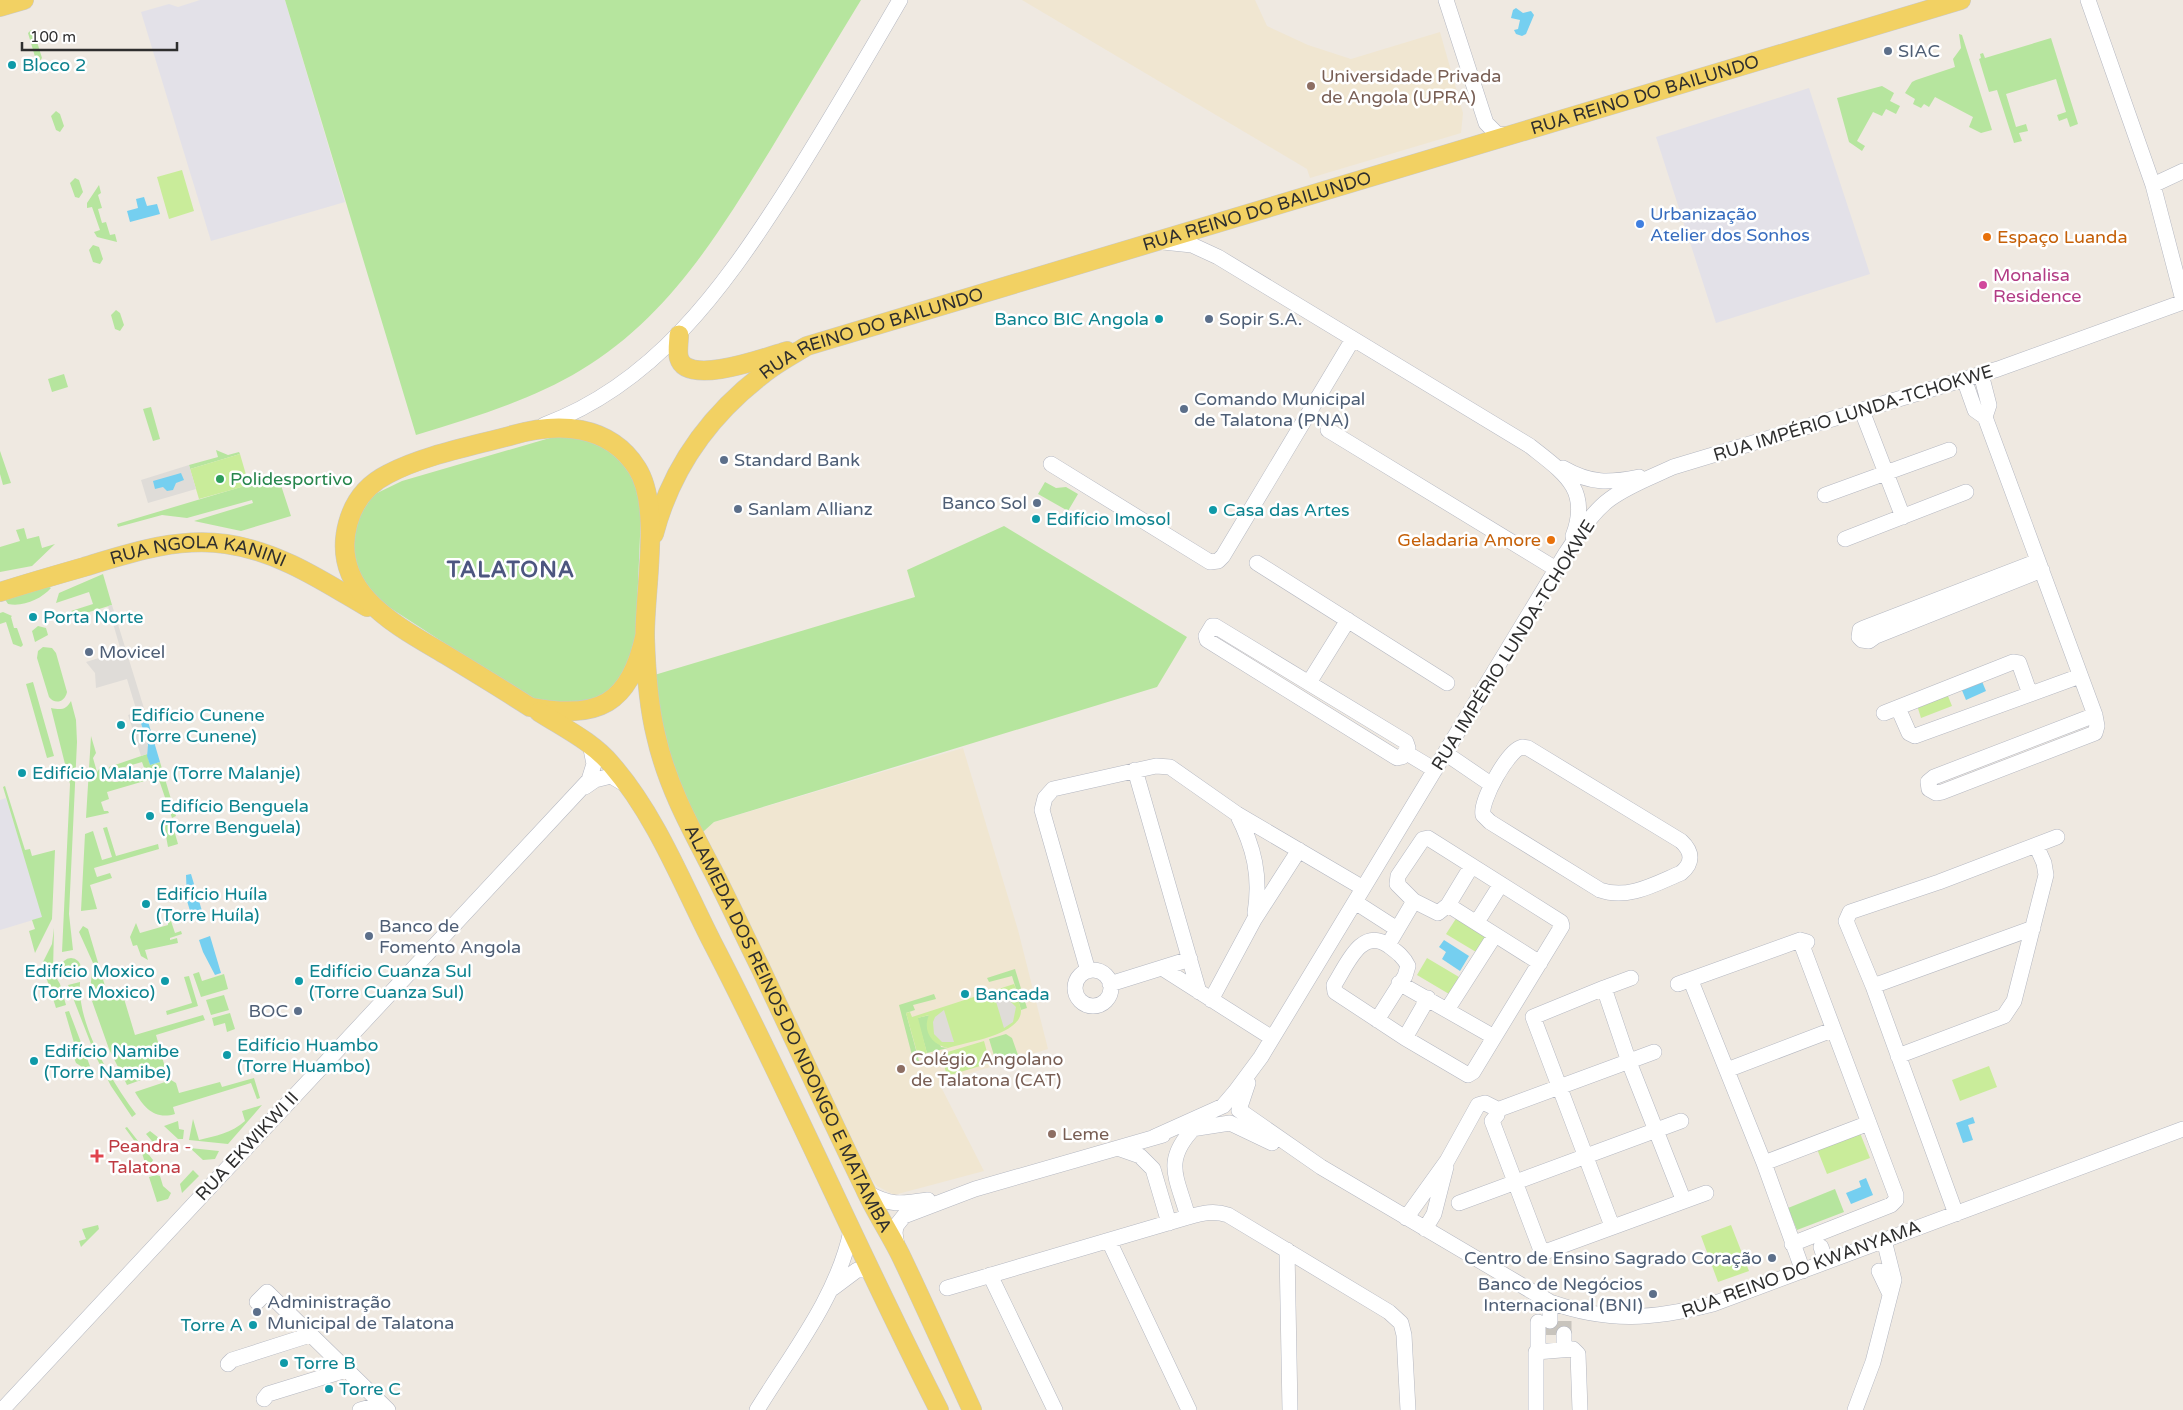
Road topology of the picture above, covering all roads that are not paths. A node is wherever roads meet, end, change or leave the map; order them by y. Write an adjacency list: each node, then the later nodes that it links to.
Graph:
1 (24, 0): 6 (main road)
2 (900, 0): 12 (street)
3 (1446, 0): 7 (street)
4 (1962, 0): 7 (main road, RUA REINO DO BAILUNDO)
5 (2088, 0): 9 (street)
6 (0, 7)
7 (1516, 135): 10 (main road, RUA REINO DO BAILUNDO)
8 (2183, 171): 9 (street)
9 (2152, 185): 11 (street)
10 (1149, 244): 13 (street); 14 (main road, RUA REINO DO BAILUNDO)
11 (2183, 301): 15 (street, RUA IMPÉRIO LUNDA-TCHOKWE)
12 (680, 335): 14 (main road); 19 (street)
13 (1353, 338): 21 (street); 23 (street)
14 (807, 346): 30 (main road, RUA REINO DO BAILUNDO)
15 (1981, 374): 16 (street, RUA IMPÉRIO LUNDA-TCHOKWE); 18 (street)
16 (1964, 380): 17 (street, RUA IMPÉRIO LUNDA-TCHOKWE); 18 (street)
17 (1862, 411): 24 (street, RUA IMPÉRIO LUNDA-TCHOKWE); 25 (street)
18 (1985, 417): 33 (street)
19 (539, 428): 30 (main road); 38 (main road)
20 (1328, 430): 34 (street)
21 (1530, 446): 24 (street); 31 (street)
22 (1949, 450): 25 (street)
23 (1051, 464)
24 (1673, 467): 31 (street, RUA IMPÉRIO LUNDA-TCHOKWE)
25 (1886, 473): 27 (street); 28 (street)
26 (1966, 492): 28 (street)
27 (1825, 495)
28 (1903, 517): 29 (street)
29 (1845, 539)
30 (650, 549): 40 (main road)
31 (1566, 553): 34 (street, RUA IMPÉRIO LUNDA-TCHOKWE)
32 (1257, 563): 39 (street)
33 (2040, 566): 33 (street); 41 (street)
34 (1556, 569): 49 (street, RUA IMPÉRIO LUNDA-TCHOKWE)
35 (39, 580): 36 (street); 37 (main road, RUA NGOLA KANINI); 38 (main road, RUA NGOLA KANINI)
36 (0, 588)
37 (0, 592)
38 (385, 618): 45 (main road, ALAMEDA DOS REINOS DO NDONGO E MATAMBA)
39 (1348, 620): 42 (street); 43 (street)
40 (645, 635): 45 (main road); 56 (main road, ALAMEDA DOS REINOS DO NDONGO E MATAMBA)
41 (2080, 676): 44 (street); 46 (street)
42 (1310, 682): 48 (street); 48 (street)
43 (1448, 683)
44 (2030, 694): 44 (street)
45 (530, 706): 47 (main road, ALAMEDA DOS REINOS DO NDONGO E MATAMBA)
46 (2095, 715): 46 (street)
47 (590, 744): 53 (main road, ALAMEDA DOS REINOS DO NDONGO E MATAMBA); 54 (street, RUA EKWIKWI II)
48 (1405, 752): 51 (street)
49 (1445, 753): 51 (street, RUA IMPÉRIO LUNDA-TCHOKWE); 52 (street)
50 (1135, 770): 55 (street); 72 (street); 75 (street)
51 (1435, 770): 63 (street, RUA IMPÉRIO LUNDA-TCHOKWE)
52 (1492, 785): 52 (street)
53 (630, 788): 54 (street, RUA EKWIKWI II); 58 (main road, ALAMEDA DOS REINOS DO NDONGO E MATAMBA)
54 (574, 795): 152 (street, RUA EKWIKWI II)
55 (1237, 814): 60 (street); 66 (street)
56 (688, 824): 58 (main road); 98 (main road, ALAMEDA DOS REINOS DO NDONGO E MATAMBA)
57 (2057, 837): 59 (street)
58 (660, 839): 105 (main road, ALAMEDA DOS REINOS DO NDONGO E MATAMBA)
59 (2036, 845): 69 (street); 79 (street)
60 (1299, 850): 63 (street); 66 (street)
61 (1471, 867): 62 (street); 64 (street); 65 (street)
62 (1501, 884): 67 (street); 73 (street)
63 (1359, 895): 68 (street); 87 (street, RUA IMPÉRIO LUNDA-TCHOKWE)
64 (1414, 901): 65 (street); 68 (street)
65 (1448, 905): 67 (street)
66 (1254, 920): 81 (street)
67 (1477, 922): 70 (street)
68 (1400, 925): 71 (street)
69 (2033, 928): 79 (street); 90 (street)
70 (1495, 935): 73 (street); 83 (street)
71 (1388, 945): 77 (street); 84 (street)
72 (1190, 958): 74 (street); 81 (street)
73 (1540, 963): 86 (street)
74 (1162, 968): 78 (street); 81 (street)
75 (1088, 971): 78 (street); 78 (street)
76 (1631, 978): 80 (street)
77 (1399, 983): 82 (street); 84 (street)
78 (1110, 984)
79 (1872, 986): 90 (street)
80 (1604, 988): 92 (street); 94 (street)
81 (1205, 996): 87 (street)
82 (1428, 998): 83 (street); 88 (street)
83 (1448, 1010): 86 (street)
84 (1377, 1020): 88 (street)
85 (1832, 1030): 93 (street); 93 (street); 101 (street)
86 (1494, 1037): 88 (street)
87 (1272, 1038): 91 (street, RUA IMPÉRIO LUNDA-TCHOKWE)
88 (1405, 1038)
89 (1654, 1052): 92 (street)
90 (1898, 1056): 122 (street)
91 (1260, 1057): 95 (street, RUA IMPÉRIO LUNDA-TCHOKWE); 96 (street, RUA IMPÉRIO LUNDA-TCHOKWE)
92 (1629, 1062): 94 (street); 103 (street)
93 (1727, 1070): 111 (street)
94 (1558, 1087): 97 (street); 108 (street)
95 (1223, 1106): 96 (street); 100 (street); 106 (street, RUA IMPÉRIO LUNDA-TCHOKWE)
96 (1239, 1110): 100 (street, RUA IMPÉRIO LUNDA-TCHOKWE); 112 (street, RUA REINO DO KWANYAMA)
97 (1483, 1116): 109 (street); 114 (street)
98 (834, 1121): 105 (main road); 115 (main road, ALAMEDA DOS REINOS DO NDONGO E MATAMBA)
99 (1681, 1121): 103 (street)
100 (1230, 1123): 102 (street, RUA IMPÉRIO LUNDA-TCHOKWE); 112 (street, RUA REINO DO KWANYAMA)
101 (1869, 1123): 111 (street); 130 (street)
102 (1195, 1127): 106 (street, RUA IMPÉRIO LUNDA-TCHOKWE); 110 (street)
103 (1657, 1129): 108 (street); 118 (street)
104 (2183, 1129): 122 (street, RUA REINO DO KWANYAMA)
105 (804, 1131): 128 (main road, ALAMEDA DOS REINOS DO NDONGO E MATAMBA)
106 (1154, 1137): 107 (street, RUA IMPÉRIO LUNDA-TCHOKWE)
107 (1120, 1149): 113 (street); 117 (street, RUA IMPÉRIO LUNDA-TCHOKWE)
108 (1586, 1157): 114 (street); 126 (street)
109 (1448, 1161): 119 (street); 121 (street)
110 (1173, 1163): 113 (street); 123 (street)
111 (1764, 1163): 133 (street)
112 (1321, 1167): 124 (street, RUA REINO DO KWANYAMA)
113 (1153, 1169): 125 (street)
114 (1516, 1182): 120 (street); 126 (street)
115 (866, 1192): 117 (street, RUA IMPÉRIO LUNDA-TCHOKWE); 135 (main road, ALAMEDA DOS REINOS DO NDONGO E MATAMBA)
116 (1706, 1192): 118 (street)
117 (964, 1193): 135 (street, RUA IMPÉRIO LUNDA-TCHOKWE)
118 (1683, 1200): 126 (street)
119 (1415, 1203): 121 (street); 124 (street)
120 (1459, 1203)
121 (1434, 1214): 127 (street)
122 (1956, 1214): 129 (street, RUA REINO DO KWANYAMA)
123 (1188, 1217): 125 (street); 134 (street)
124 (1406, 1218): 127 (street, RUA REINO DO KWANYAMA)
125 (1169, 1223): 131 (street)
126 (1612, 1226)
127 (1426, 1230): 144 (street, RUA REINO DO KWANYAMA)
128 (851, 1231): 137 (main road, ALAMEDA DOS REINOS DO NDONGO E MATAMBA); 140 (street)
129 (1884, 1240): 132 (street, RUA REINO DO KWANYAMA); 142 (street)
130 (1818, 1241): 133 (street); 136 (street)
131 (1109, 1242): 139 (street); 158 (street)
132 (1870, 1246): 136 (street, RUA REINO DO KWANYAMA); 142 (street)
133 (1799, 1247): 138 (street)
134 (1287, 1250): 159 (street); 160 (street)
135 (898, 1251): 148 (main road, ALAMEDA DOS REINOS DO NDONGO E MATAMBA)
136 (1826, 1262): 138 (street, RUA REINO DO KWANYAMA)
137 (870, 1270): 140 (street); 149 (main road, ALAMEDA DOS REINOS DO NDONGO E MATAMBA)
138 (1806, 1270): 144 (street, RUA REINO DO KWANYAMA)
139 (990, 1275): 141 (street); 157 (street)
140 (832, 1288): 154 (street)
141 (947, 1288)
142 (1890, 1294): 163 (street)
143 (257, 1302): 145 (street)
144 (1553, 1329): 161 (street); 162 (street)
145 (310, 1335): 146 (street); 147 (street)
146 (228, 1364)
147 (346, 1370): 150 (street); 151 (street)
148 (957, 1377): 149 (main road); 156 (main road, ALAMEDA DOS REINOS DO NDONGO E MATAMBA)
149 (929, 1391): 155 (main road, ALAMEDA DOS REINOS DO NDONGO E MATAMBA)
150 (264, 1399)
151 (385, 1407): 153 (street)
152 (2, 1410)
153 (360, 1410)
154 (757, 1410)
155 (939, 1410)
156 (972, 1410)
157 (1055, 1410)
158 (1190, 1410)
159 (1290, 1410)
160 (1408, 1410)
161 (1536, 1410)
162 (1580, 1410)
163 (1855, 1410)

